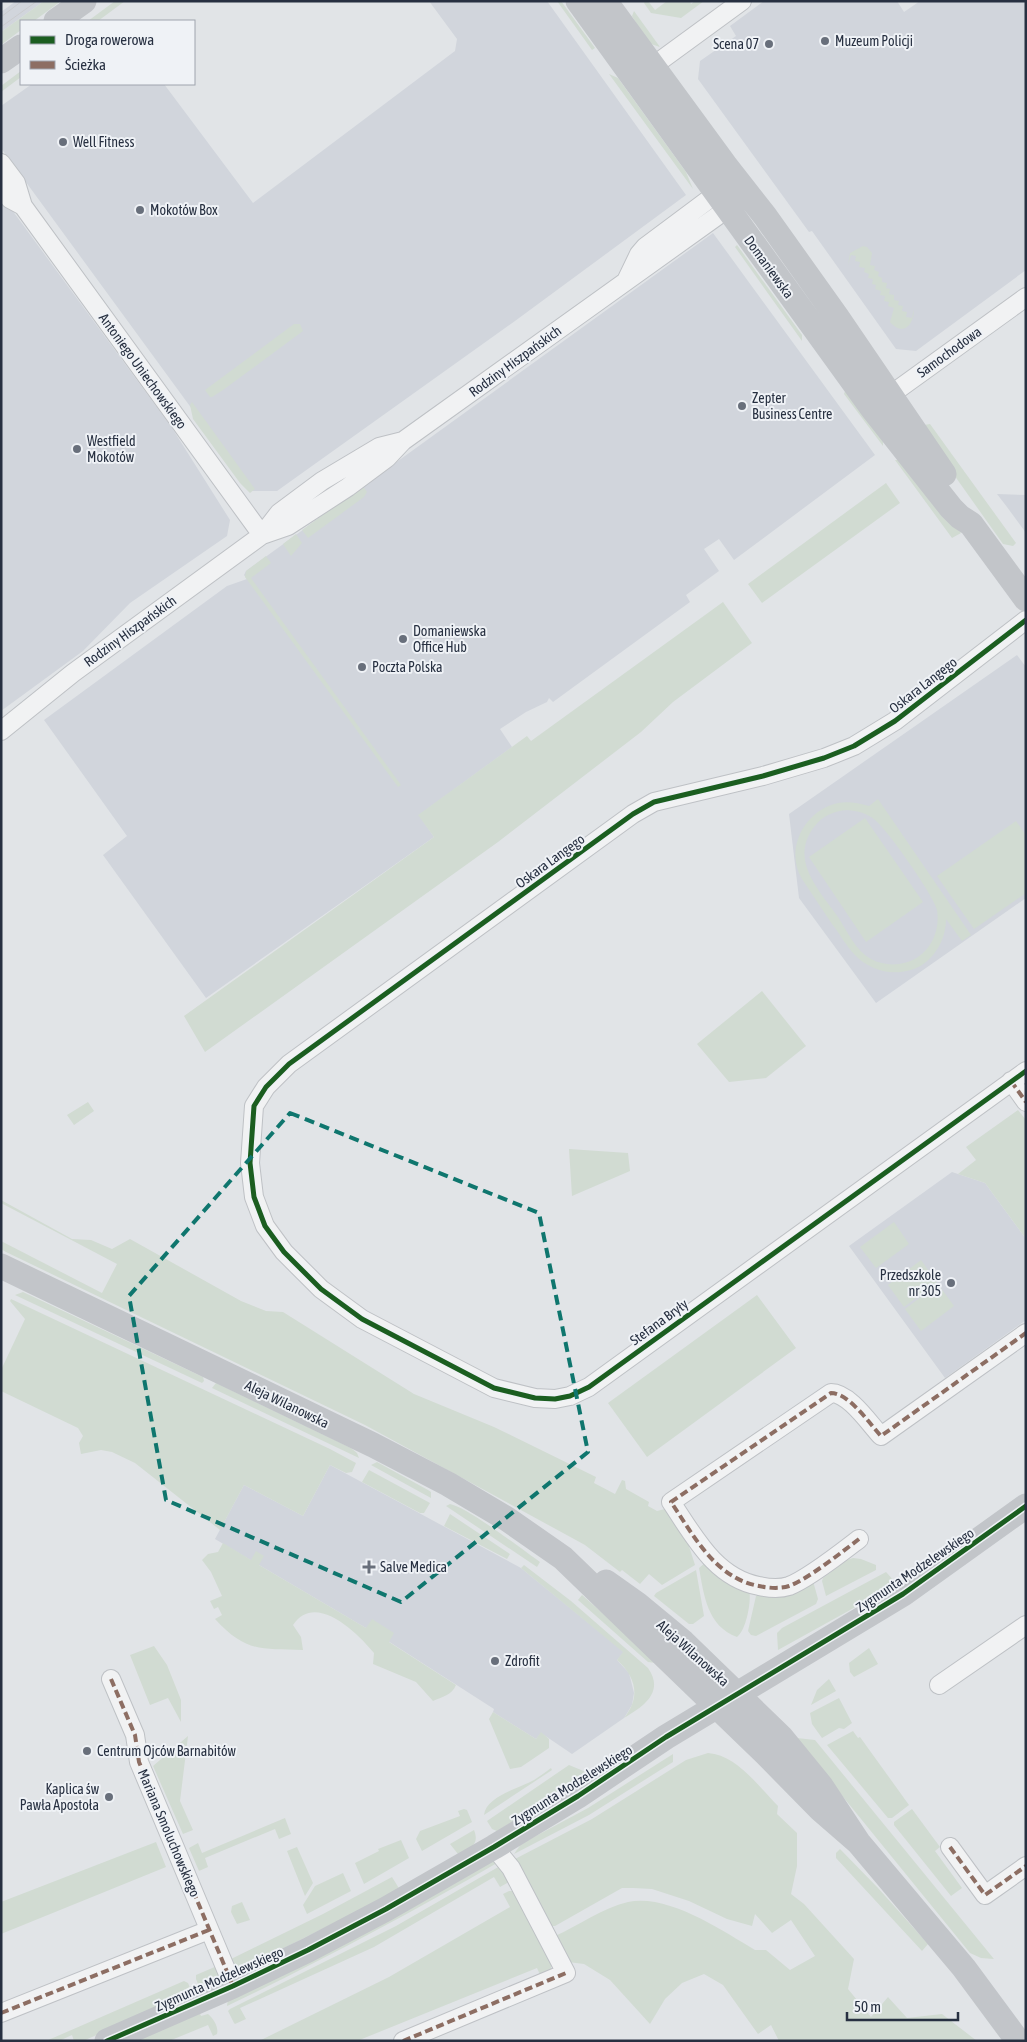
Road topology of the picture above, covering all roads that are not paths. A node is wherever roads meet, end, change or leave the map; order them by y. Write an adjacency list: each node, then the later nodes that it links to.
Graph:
1 (84, 1): 5 (street)
2 (578, 1): 12 (street, Domaniewska)
3 (605, 1): 8 (street, Domaniewska)
4 (742, 1): 8 (street)
5 (57, 20)
6 (20, 48): 7 (street)
7 (1, 61)
8 (652, 66): 10 (street, Domaniewska)
9 (1, 163): 13 (street, Antoniego Uniechowskiego)
10 (741, 186): 12 (street, Rodziny Hiszpańskich); 15 (street, Domaniewska)
11 (1, 188): 13 (street, Antoniego Uniechowskiego)
12 (721, 201): 15 (street, Domaniewska); 16 (street, Rodziny Hiszpańskich)
13 (23, 206): 16 (street, Antoniego Uniechowskiego)
14 (1026, 297): 15 (street, Samochodowa)
15 (881, 401): 17 (street, Domaniewska)
16 (262, 535): 19 (street, Rodziny Hiszpańskich)
17 (1026, 600)
18 (1026, 620): 23 (street, Oskara Langego)
19 (1, 730)
20 (1026, 1071): 21 (street, Stefana Bryły)
21 (1011, 1081): 22 (street); 23 (street, Stefana Bryły)
22 (1026, 1102)
23 (284, 1252)
24 (1, 1266): 31 (street, Aleja Wilanowska)
25 (1026, 1332): 27 (street)
26 (1026, 1506): 31 (street, Zygmunta Modzelewskiego)
27 (859, 1539)
28 (1026, 1625): 30 (street)
29 (111, 1679): 35 (street, Mariana Smoluchowskiego)
30 (939, 1685)
31 (728, 1700): 32 (street, Zygmunta Modzelewskiego); 40 (street, Aleja Wilanowska)
32 (494, 1847): 36 (street, Zygmunta Modzelewskiego); 39 (street)
33 (950, 1847): 34 (street)
34 (1026, 1866)
35 (209, 1930): 36 (street, Mariana Smoluchowskiego); 37 (street)
36 (233, 1986): 38 (street, Zygmunta Modzelewskiego)
37 (1, 2013)
38 (107, 2041)
39 (403, 2041)
40 (1018, 2041)

